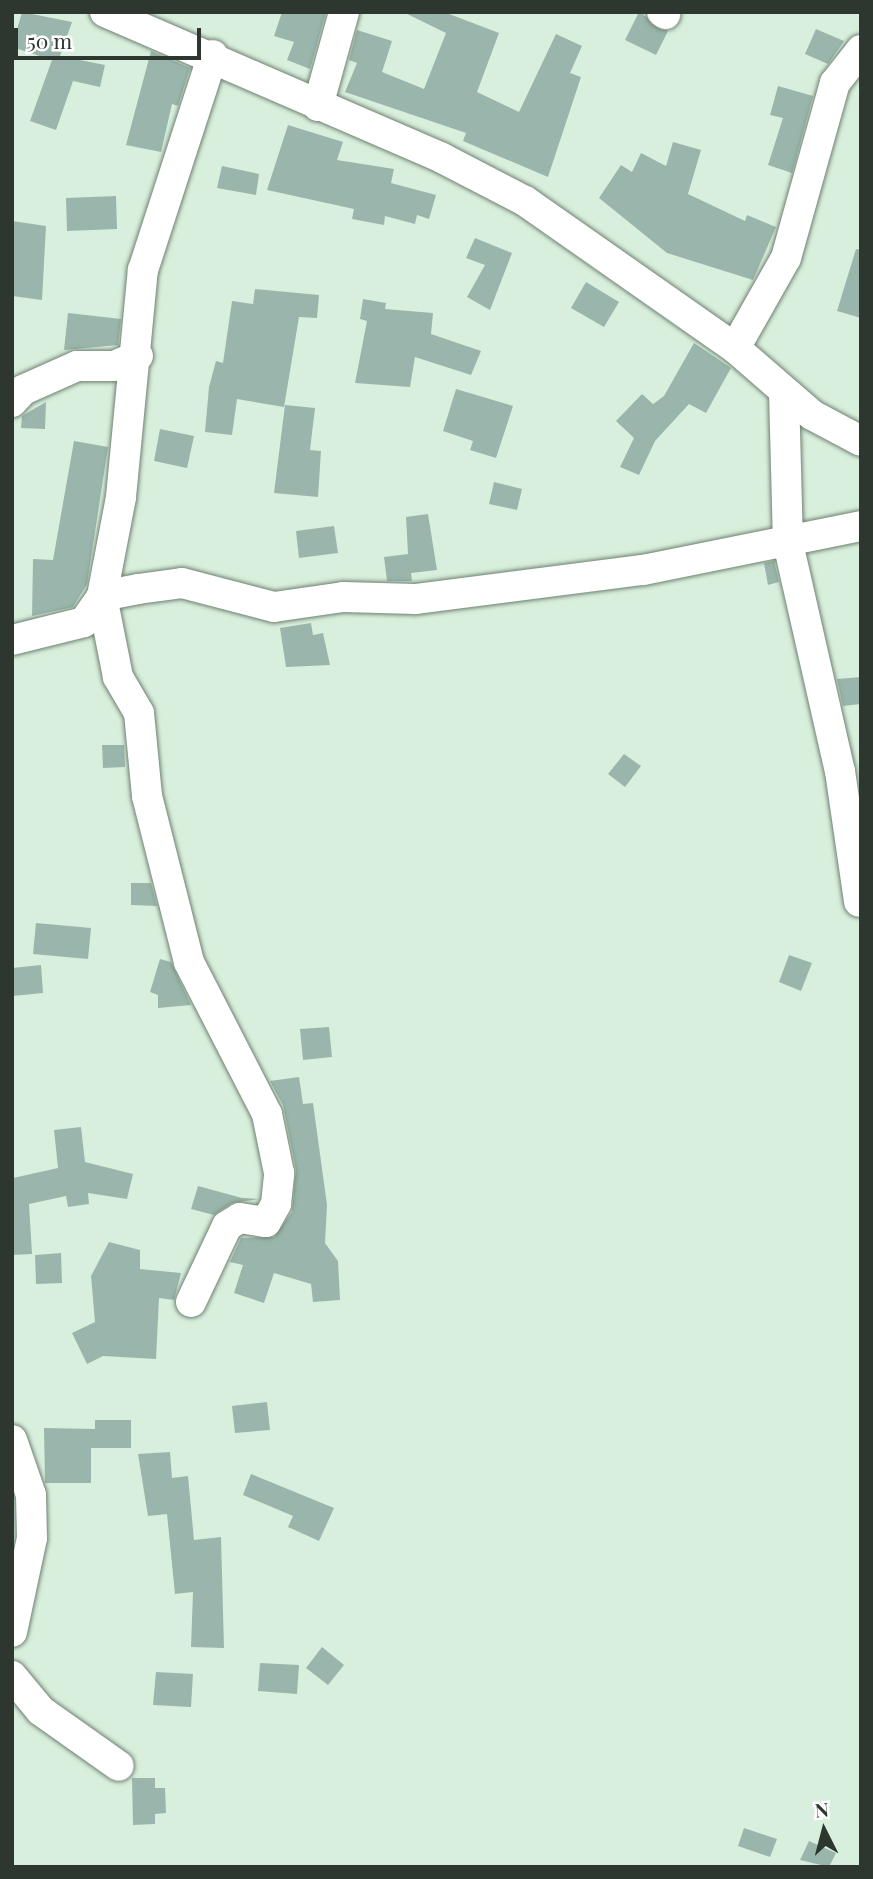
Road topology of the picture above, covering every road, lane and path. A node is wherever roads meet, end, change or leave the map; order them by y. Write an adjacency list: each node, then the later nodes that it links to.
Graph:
1 (105, 12): 4 (street)
2 (344, 12): 5 (street)
3 (861, 50): 6 (street)
4 (213, 55): 5 (street); 7 (street)
5 (318, 106): 6 (street)
6 (735, 348): 8 (street)
7 (138, 356): 9 (street); 13 (street)
8 (783, 392): 10 (street); 12 (street)
9 (12, 402)
10 (861, 441)
11 (861, 526): 12 (street)
12 (788, 543): 13 (street); 15 (street)
13 (102, 596): 14 (street); 16 (street)
14 (12, 640)
15 (859, 902)
16 (191, 1302)
17 (12, 1440): 18 (street)
18 (12, 1632)
19 (12, 1676): 20 (street)
20 (119, 1766)

